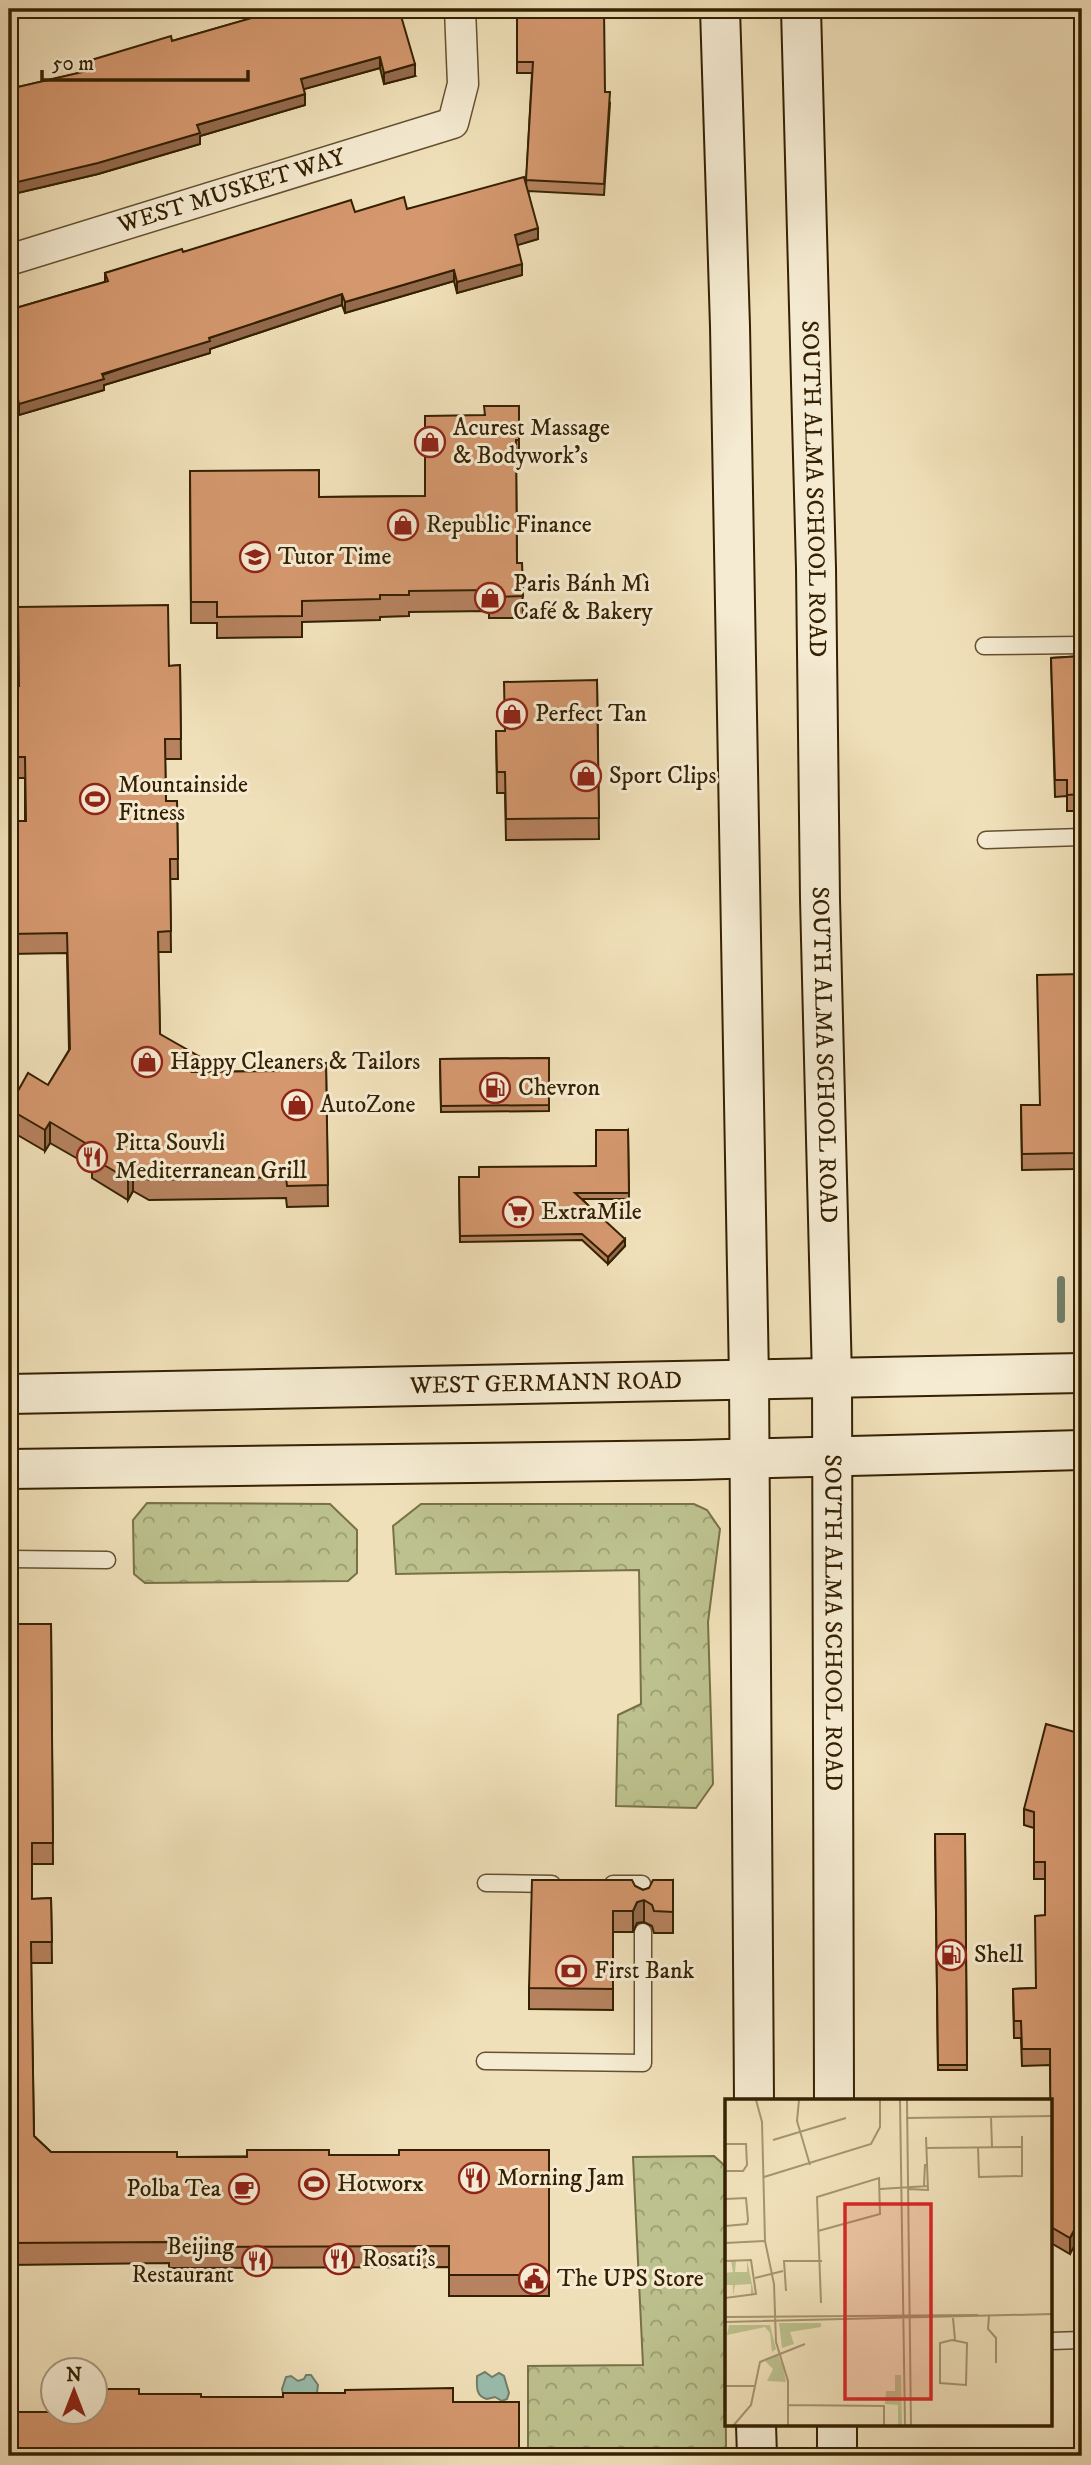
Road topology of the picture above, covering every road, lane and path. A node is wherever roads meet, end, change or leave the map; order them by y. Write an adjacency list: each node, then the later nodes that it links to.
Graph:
1 (460, 9): 4 (street, WEST MUSKET WAY)
2 (720, 9): 11 (main road)
3 (801, 9): 10 (main road, SOUTH ALMA SCHOOL ROAD)
4 (9, 260)
5 (1082, 645): 6 (lane)
6 (984, 646)
7 (1082, 837): 8 (lane)
8 (986, 840)
9 (1082, 1373): 10 (main road, WEST GERMANN ROAD)
10 (832, 1378): 11 (main road, WEST GERMANN ROAD); 14 (main road, SOUTH ALMA SCHOOL ROAD)
11 (749, 1379): 12 (main road, WEST GERMANN ROAD); 15 (main road)
12 (9, 1394)
13 (1082, 1450): 14 (main road)
14 (831, 1456): 15 (main road); 26 (main road, SOUTH ALMA SCHOOL ROAD)
15 (750, 1458): 16 (main road); 25 (main road)
16 (9, 1469)
17 (9, 1559): 18 (lane)
18 (107, 1560)
19 (486, 1883): 20 (lane)
20 (564, 1884)
21 (603, 1884): 22 (lane)
22 (643, 1901)
23 (643, 1932): 24 (lane)
24 (485, 2061)
25 (754, 2099)
26 (834, 2099)
27 (1082, 2340): 28 (lane)
28 (1052, 2341)
29 (756, 2426): 31 (main road)
30 (836, 2426): 32 (main road)
31 (757, 2456)
32 (837, 2456)

